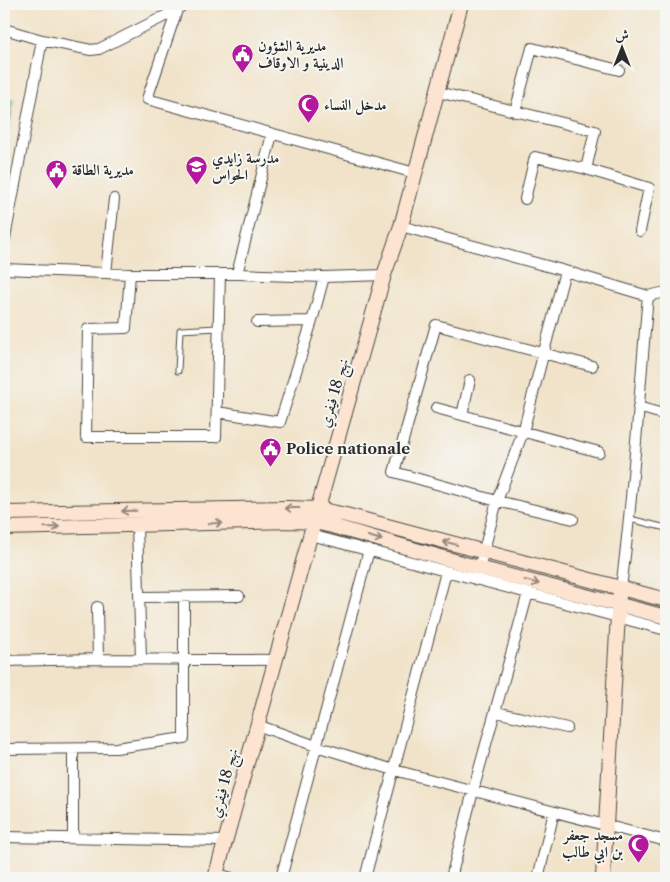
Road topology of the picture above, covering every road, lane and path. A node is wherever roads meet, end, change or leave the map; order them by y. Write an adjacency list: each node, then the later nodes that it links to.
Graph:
1 (461, 4): 6 (main road, نهج 18 فيفري)
2 (180, 7): 4 (street); 8 (street)
3 (4, 29): 4 (street)
4 (42, 40): 15 (street)
5 (619, 70): 7 (street)
6 (438, 92): 7 (street); 10 (main road, نهج 18 فيفري)
7 (515, 112): 9 (street)
8 (272, 134): 10 (street); 21 (street)
9 (586, 169): 12 (street); 14 (street)
10 (415, 173): 13 (main road, نهج 18 فيفري)
11 (114, 199): 18 (street)
12 (525, 199)
13 (401, 226): 17 (street); 22 (main road, نهج 18 فيفري)
14 (640, 232)
15 (4, 243)
16 (4, 269): 18 (street)
17 (565, 271): 25 (street); 29 (street)
18 (106, 273): 19 (street)
19 (130, 274): 20 (street); 35 (street)
20 (220, 274): 21 (street); 28 (street)
21 (237, 274): 23 (street)
22 (384, 275): 23 (street); 44 (main road, نهج 18 فيفري)
23 (324, 277): 26 (street)
24 (666, 292): 25 (street)
25 (648, 296): 33 (street)
26 (312, 321): 27 (street); 35 (street)
27 (257, 322)
28 (218, 328): 31 (lane); 35 (street)
29 (544, 353): 30 (street); 38 (street); 40 (street)
30 (592, 366)
31 (178, 371)
32 (470, 380): 36 (street)
33 (638, 407): 37 (street); 43 (street)
34 (436, 408): 36 (street)
35 (217, 412)
36 (462, 415): 38 (street)
37 (666, 415)
38 (523, 432): 39 (street); 40 (street)
39 (599, 452)
40 (497, 501): 42 (street); 49 (street)
41 (4, 513): 44 (main road, one-way to 41)
42 (573, 519)
43 (630, 519): 47 (lane); 52 (street)
44 (314, 522): 45 (main road, one-way to 44); 48 (street); 49 (main road, one-way to 44); 51 (main road, one-way to 51); 65 (main road, نهج 18 فيفري)
45 (137, 525): 46 (main road, one-way to 45); 55 (street)
46 (4, 528)
47 (666, 528)
48 (369, 550): 50 (street); 70 (street)
49 (483, 552): 51 (street); 52 (main road)
50 (446, 572): 51 (street); 73 (street)
51 (478, 574): 53 (street); 59 (main road, one-way to 59)
52 (621, 588): 57 (main road); 59 (main road)
53 (528, 593): 59 (street); 67 (street)
54 (240, 596): 56 (street)
55 (139, 597): 56 (street); 63 (street)
56 (184, 597): 64 (street)
57 (666, 600)
58 (97, 607): 62 (street)
59 (618, 611): 60 (main road); 61 (street); 76 (main road)
60 (666, 617)
61 (666, 630)
62 (98, 659): 63 (street); 66 (street)
63 (140, 659): 64 (street)
64 (185, 660): 65 (street); 72 (street)
65 (276, 660): 68 (main road, نهج 18 فيفري)
66 (4, 661)
67 (496, 712): 69 (street); 74 (street)
68 (257, 725): 70 (street); 79 (main road, نهج 18 فيفري)
69 (567, 728)
70 (316, 746): 73 (street); 83 (street)
71 (4, 749): 72 (street)
72 (73, 749): 78 (street)
73 (394, 770): 74 (street); 84 (street)
74 (473, 791): 75 (street); 85 (street)
75 (554, 812): 76 (street); 86 (street)
76 (606, 826): 80 (street); 87 (main road)
77 (4, 837): 78 (street)
78 (73, 837): 79 (street)
79 (226, 841): 81 (main road, نهج 18 فيفري)
80 (666, 841)
81 (216, 876): 82 (street)
82 (232, 878)
83 (281, 878)
84 (366, 878)
85 (451, 878)
86 (538, 878)
87 (603, 878)

